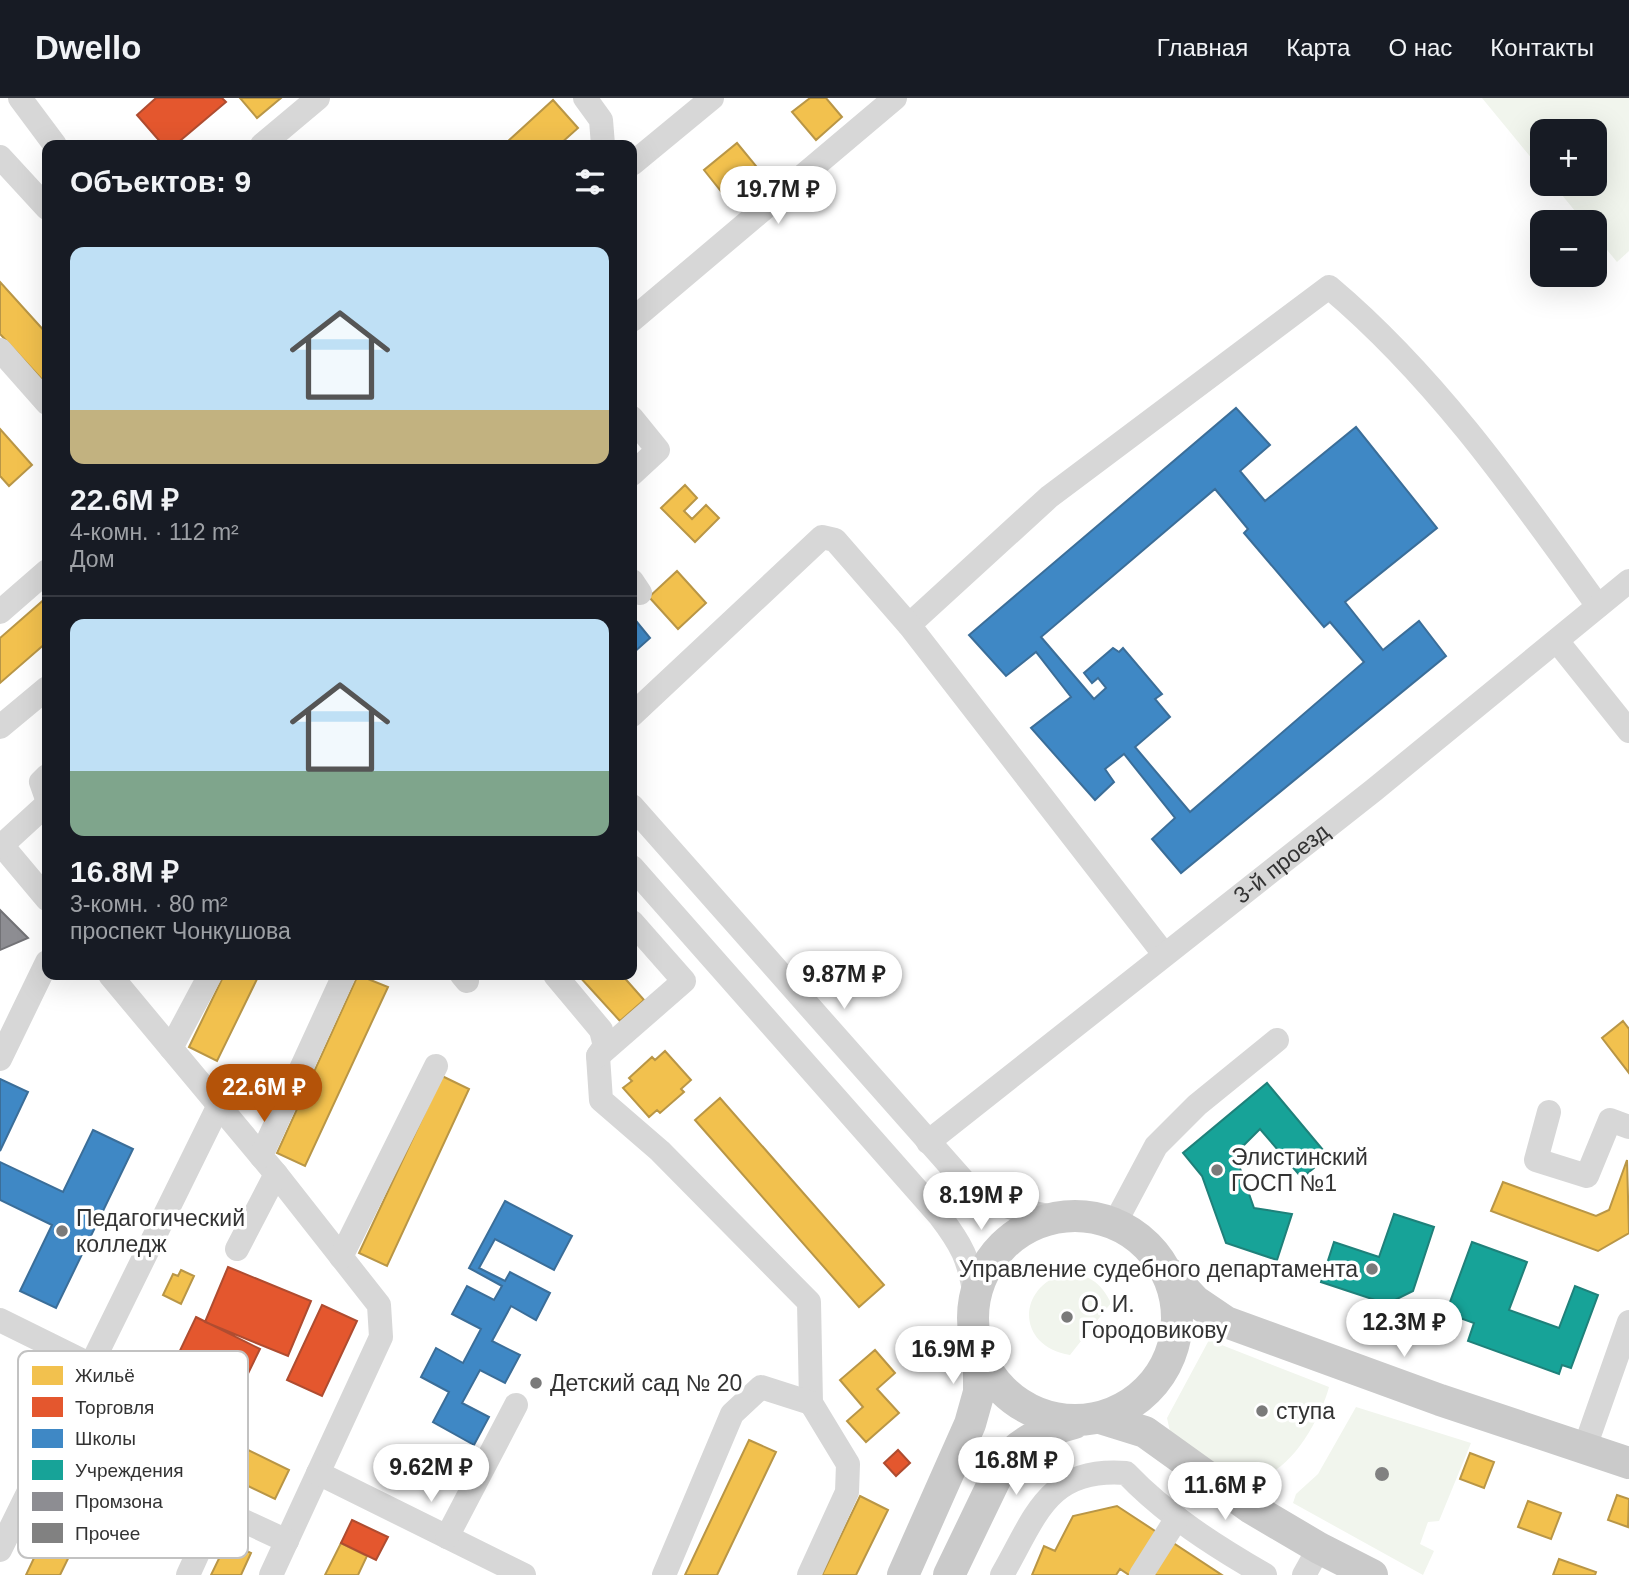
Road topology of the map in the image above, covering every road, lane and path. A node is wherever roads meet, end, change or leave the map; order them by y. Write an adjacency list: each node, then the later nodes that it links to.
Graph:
1 (20, 98): 6 (street)
2 (318, 98): 7 (street)
3 (585, 98): 8 (street)
4 (712, 98): 10 (street)
5 (895, 98): 12 (street)
6 (51, 140)
7 (268, 140)
8 (603, 140)
9 (0, 157): 11 (street)
10 (637, 160)
11 (42, 203)
12 (637, 316)
13 (0, 350): 14 (street)
14 (42, 397)
15 (637, 424): 16 (street)
16 (637, 469)
17 (42, 575): 20 (street)
18 (1629, 581): 19 (street, 3-й проезд)
19 (1598, 606): 21 (street); 22 (street, 3-й проезд)
20 (0, 612)
21 (909, 625): 24 (street); 33 (street)
22 (1557, 640): 26 (street); 33 (street, 3-й проезд)
23 (42, 692): 25 (street)
24 (637, 710)
25 (0, 727)
26 (1629, 731)
27 (42, 806): 29 (street)
28 (637, 812): 49 (street)
29 (1, 845): 31 (street)
30 (637, 873): 34 (street)
31 (42, 893)
32 (637, 928): 40 (street)
33 (1164, 954): 49 (street, 3-й проезд)
34 (711, 957): 40 (street); 56 (street)
35 (42, 972): 44 (street)
36 (114, 980): 42 (street)
37 (206, 980): 42 (street)
38 (342, 980): 50 (street)
39 (559, 980): 43 (street)
40 (684, 981): 43 (street)
41 (1277, 1040): 52 (street)
42 (171, 1048): 46 (street)
43 (598, 1056): 62 (street)
44 (0, 1059)
45 (436, 1066): 54 (street)
46 (219, 1105): 50 (street); 60 (street)
47 (1549, 1112): 48 (street)
48 (1629, 1127)
49 (928, 1142): 51 (street)
50 (268, 1165): 53 (street); 54 (street)
51 (1056, 1217): 52 (main road); 56 (main road)
52 (1115, 1223): 55 (main road)
53 (237, 1250)
54 (341, 1257): 67 (street)
55 (1167, 1270): 64 (main road); 65 (main road)
56 (975, 1296): 61 (main road)
57 (0, 1320): 59 (street)
58 (1629, 1322): 65 (street)
59 (63, 1351)
60 (98, 1351)
61 (979, 1355): 64 (main road); 81 (main road)
62 (811, 1404): 79 (street); 80 (street)
63 (516, 1405): 71 (street)
64 (1093, 1419): 75 (main road); 82 (main road)
65 (1585, 1447): 66 (main road)
66 (1629, 1463)
67 (318, 1473): 71 (street); 72 (street)
68 (18, 1513): 73 (street)
69 (1177, 1518): 83 (street); 84 (street); 85 (street)
70 (248, 1523): 72 (street)
71 (447, 1537): 78 (street)
72 (287, 1541): 77 (street)
73 (0, 1550)
74 (196, 1558): 76 (street)
75 (1311, 1562): 86 (main road)
76 (188, 1575)
77 (271, 1575)
78 (524, 1575)
79 (664, 1575)
80 (808, 1575)
81 (903, 1575)
82 (950, 1575)
83 (1002, 1575)
84 (1141, 1575)
85 (1265, 1575)
86 (1372, 1575)

